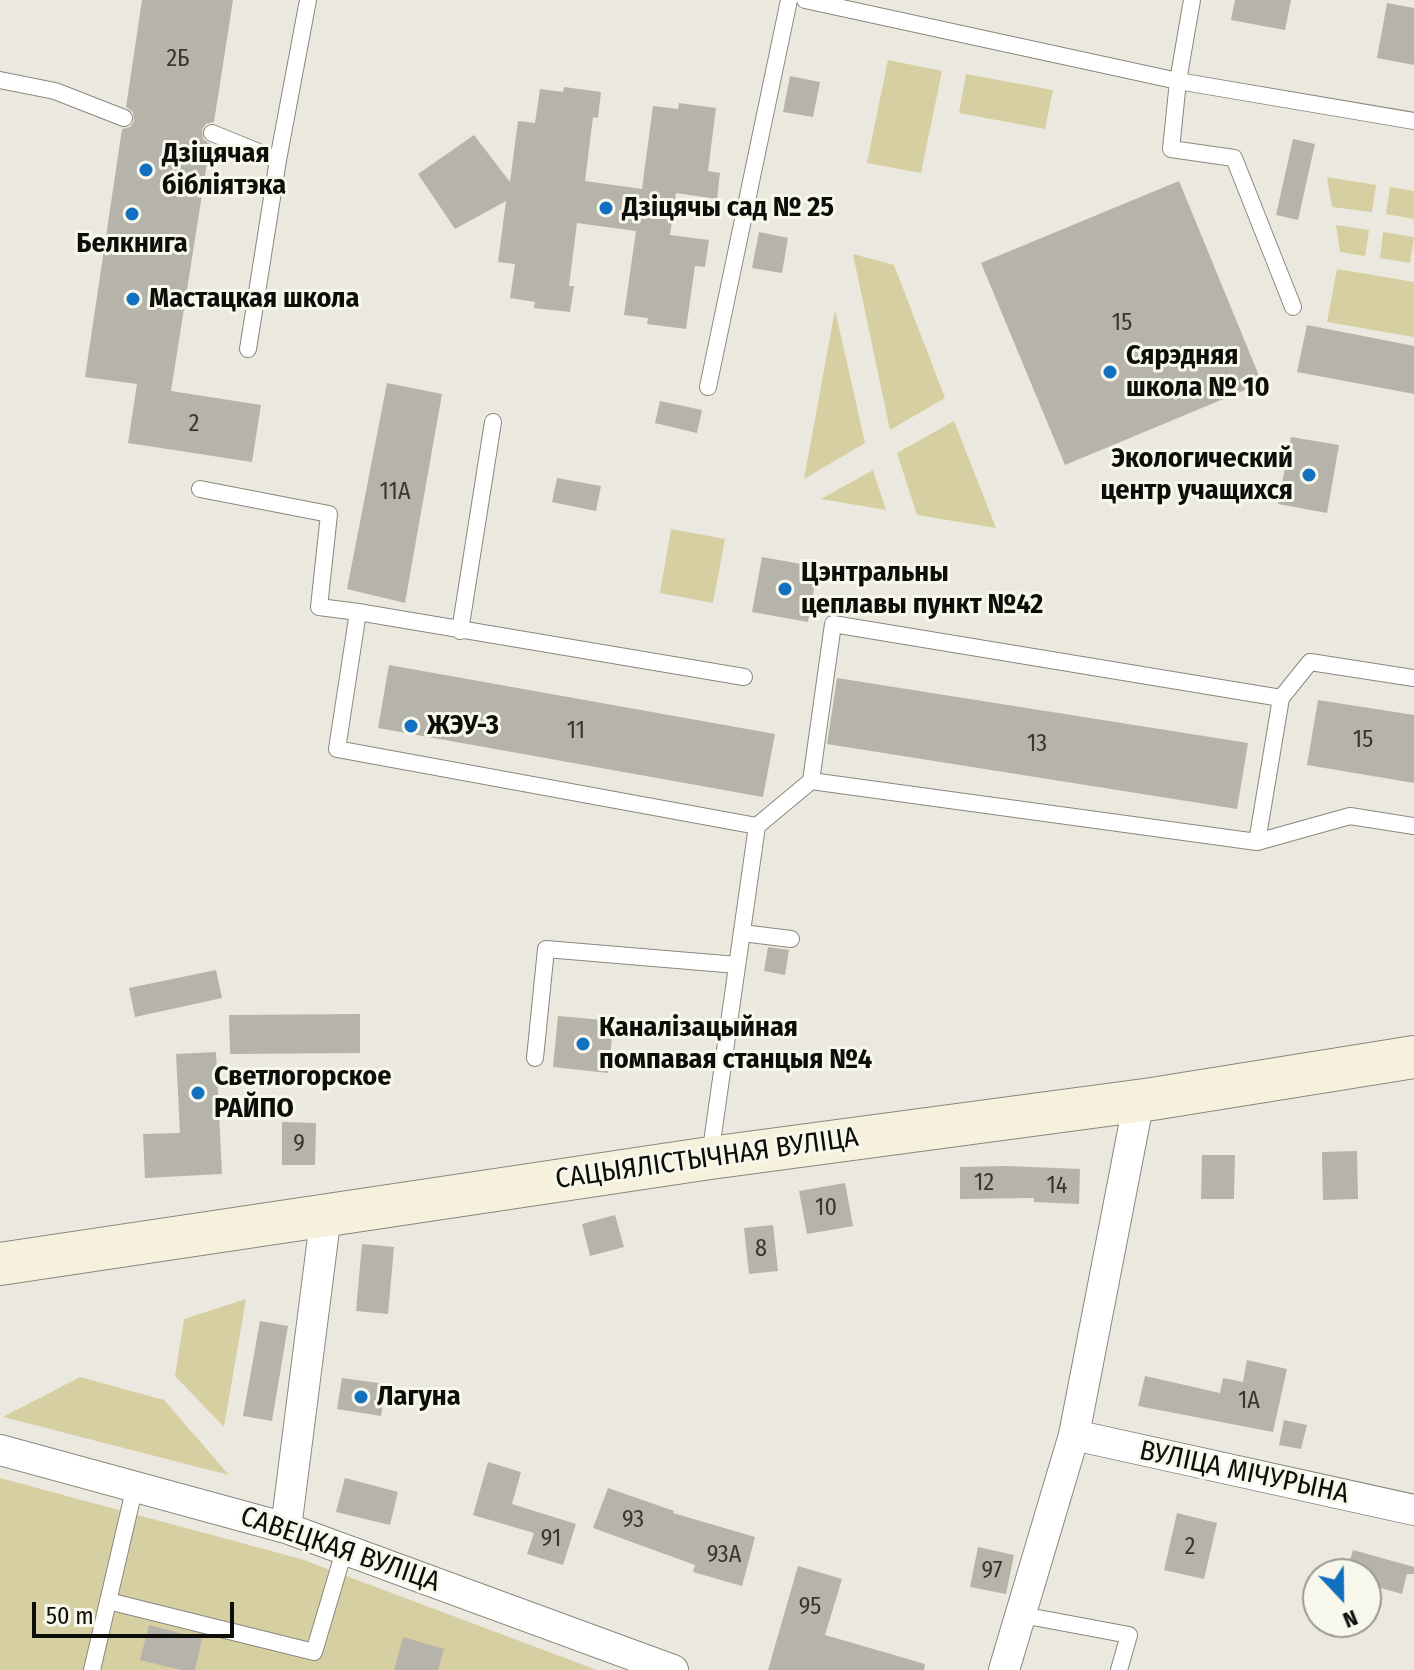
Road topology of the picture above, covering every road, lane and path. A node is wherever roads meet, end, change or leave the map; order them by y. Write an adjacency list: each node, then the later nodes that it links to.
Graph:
1 (308, 0): 10 (lane)
2 (789, 0): 13 (lane)
3 (805, 0): 6 (lane)
4 (1192, 0): 6 (lane)
5 (0, 80): 7 (lane)
6 (1178, 81): 8 (lane); 11 (lane)
7 (124, 118)
8 (1414, 121)
9 (212, 133): 10 (lane)
10 (278, 160): 12 (lane)
11 (1293, 307)
12 (248, 349)
13 (708, 387)
14 (493, 422): 17 (lane)
15 (200, 489): 16 (lane)
16 (358, 612): 17 (lane); 22 (lane)
17 (460, 631): 18 (lane)
18 (744, 677)
19 (1414, 678): 20 (lane)
20 (1281, 698): 21 (lane); 24 (lane)
21 (811, 781): 22 (lane); 24 (lane)
22 (757, 826): 25 (lane)
23 (1414, 826): 24 (lane)
24 (1257, 842)
25 (742, 933): 26 (lane); 27 (lane)
26 (791, 939)
27 (737, 965): 29 (lane); 31 (lane)
28 (1414, 1057): 30 (main road, САЦЫЯЛІСТЫЧНАЯ ВУЛІЦА)
29 (535, 1058)
30 (1139, 1100): 31 (main road, САЦЫЯЛІСТЫЧНАЯ ВУЛІЦА); 34 (street)
31 (710, 1158): 32 (main road, САЦЫЯЛІСТЫЧНАЯ ВУЛІЦА)
32 (326, 1214): 33 (main road, САЦЫЯЛІСТЫЧНАЯ ВУЛІЦА); 38 (street)
33 (0, 1264)
34 (1074, 1435): 37 (street, ВУЛІЦА МІЧУРЫНА); 41 (street)
35 (0, 1450): 36 (street, САВЕЦКАЯ ВУЛІЦА)
36 (135, 1486): 38 (street, САВЕЦКАЯ ВУЛІЦА); 40 (lane)
37 (1414, 1510)
38 (286, 1528): 39 (street, САВЕЦКАЯ ВУЛІЦА)
39 (345, 1548): 40 (lane); 42 (street, САВЕЦКАЯ ВУЛІЦА)
40 (108, 1601): 43 (lane)
41 (1022, 1615): 45 (street); 46 (lane)
42 (614, 1660): 44 (street, САВЕЦКАЯ ВУЛІЦА)
43 (92, 1670)
44 (673, 1670)
45 (1004, 1670)
46 (1119, 1670)

